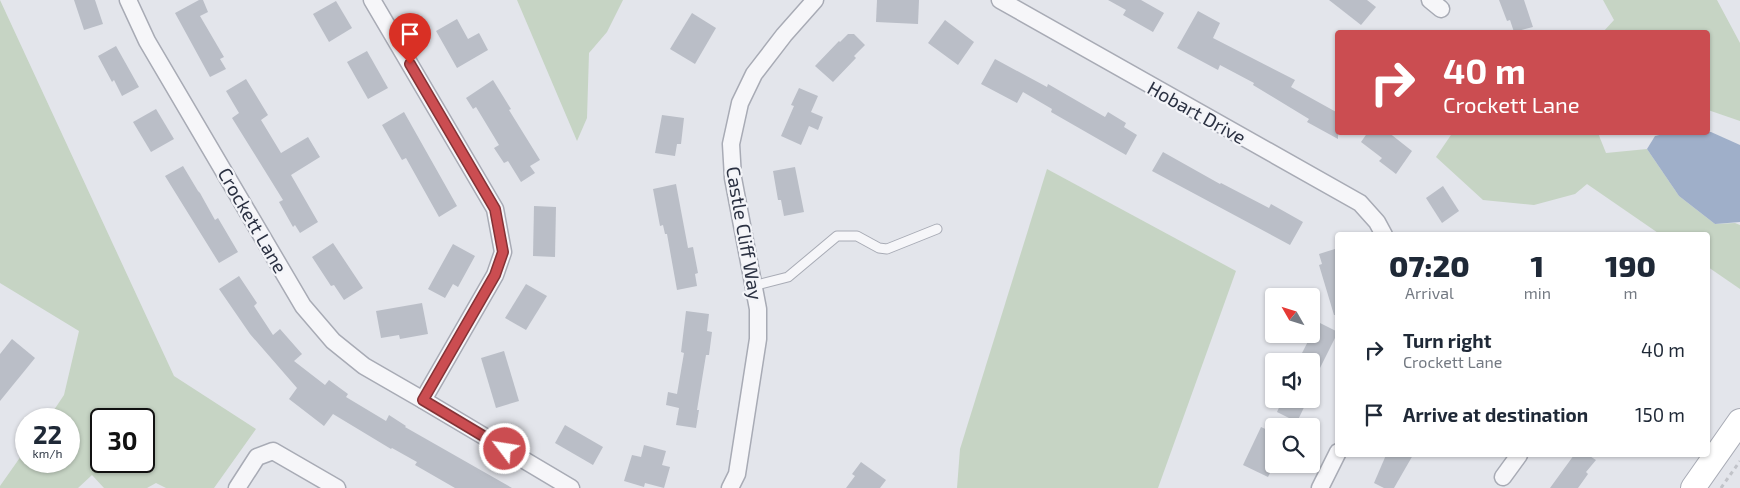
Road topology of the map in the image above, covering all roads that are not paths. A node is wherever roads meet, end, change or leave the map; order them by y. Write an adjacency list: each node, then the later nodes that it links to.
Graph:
1 (128, 0): 8 (street, Crockett Lane)
2 (372, 0): 8 (street)
3 (815, 0): 7 (street, Castle Cliff Way)
4 (1000, 0): 6 (street, Hobart Drive)
5 (937, 229): 7 (lane)
6 (1382, 232)
7 (753, 286): 16 (street, Castle Cliff Way)
8 (423, 400): 15 (street, Crockett Lane)
9 (1740, 421): 18 (main road)
10 (1336, 457): 17 (street)
11 (1517, 457): 12 (street)
12 (1503, 477)
13 (237, 488): 14 (street)
14 (337, 488)
15 (571, 488)
16 (730, 488)
17 (1320, 488)
18 (1693, 488)

